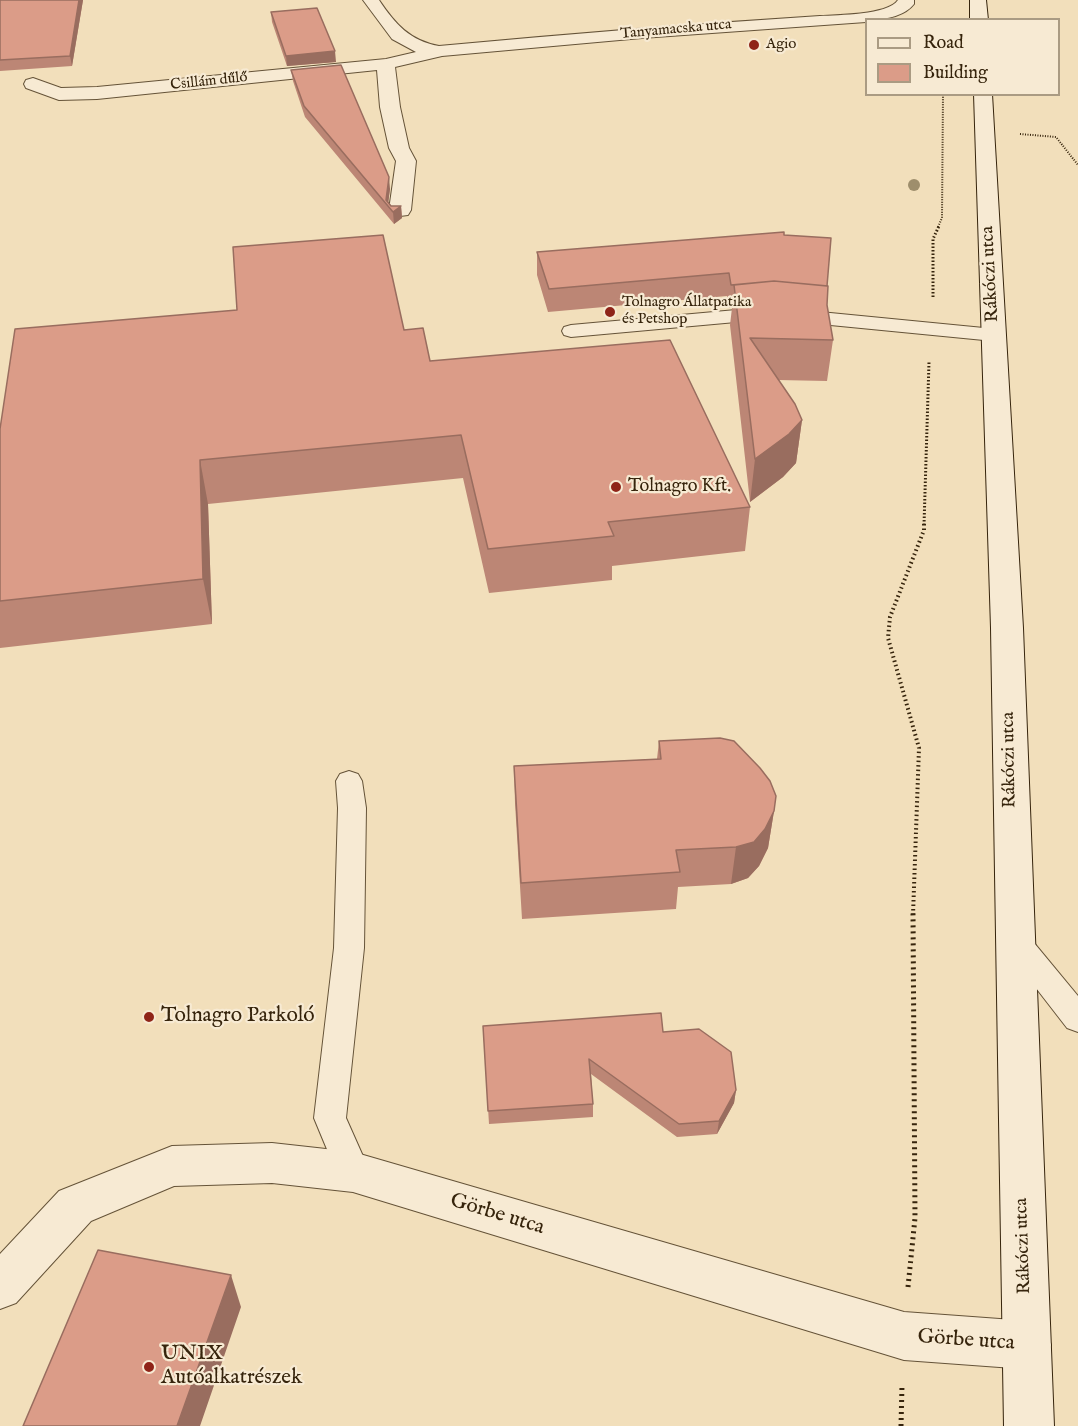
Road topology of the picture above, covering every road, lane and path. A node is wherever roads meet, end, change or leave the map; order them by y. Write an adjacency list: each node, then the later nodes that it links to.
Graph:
1 (371, 0): 5 (street)
2 (906, 0): 5 (street, Tanyamacska utca)
3 (978, 0): 4 (street)
4 (979, 18)
5 (439, 51): 6 (street, Csillám dűlő)
6 (386, 64): 7 (street, Csillám dűlő); 11 (street)
7 (33, 84)
8 (983, 96): 9 (street, Rákóczi utca)
9 (985, 131): 10 (path); 13 (street, Rákóczi utca)
10 (1078, 165)
11 (399, 210)
12 (571, 331): 13 (lane)
13 (994, 335): 16 (street, Rákóczi utca)
14 (890, 617): 20 (path)
15 (349, 781): 18 (lane)
16 (1015, 940): 17 (lane); 21 (street, Rákóczi utca)
17 (1078, 1019)
18 (353, 1172): 19 (street, Görbe utca); 20 (street, Görbe utca)
19 (0, 1287)
20 (904, 1336): 21 (street, Görbe utca); 22 (path)
21 (1027, 1345): 23 (street, Rákóczi utca)
22 (901, 1426)
23 (1029, 1426)

